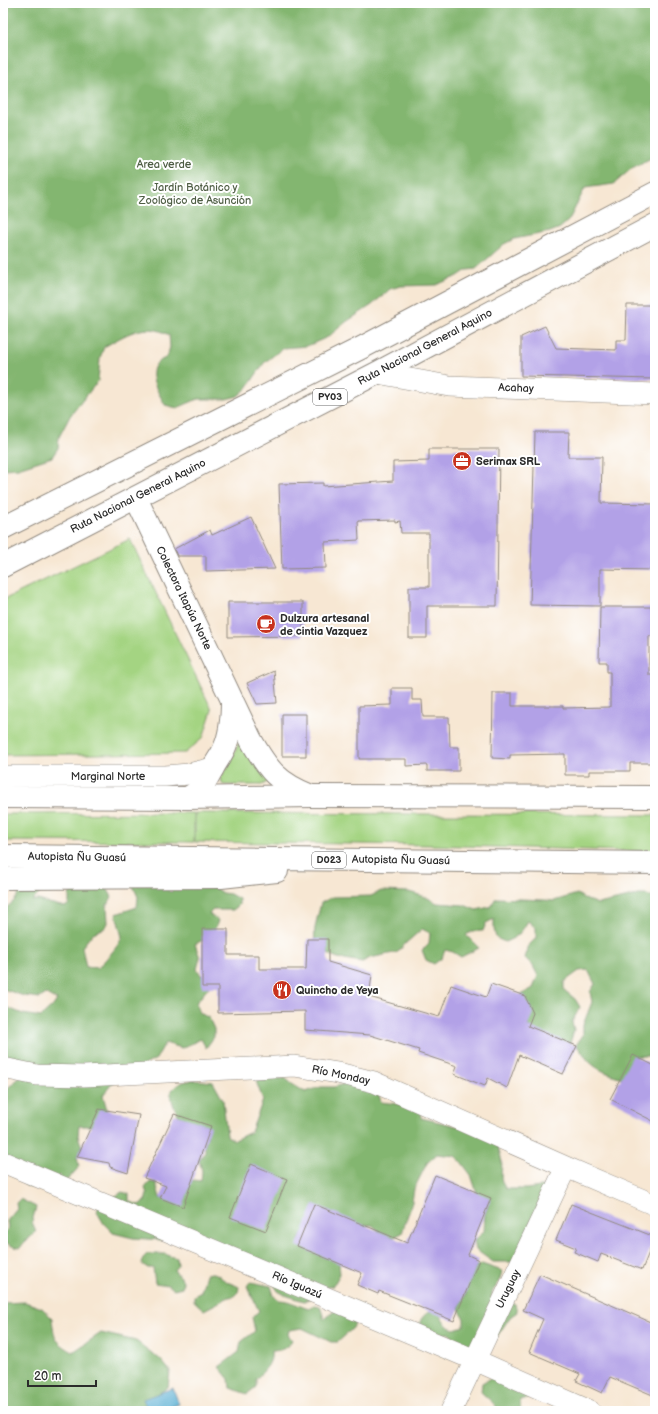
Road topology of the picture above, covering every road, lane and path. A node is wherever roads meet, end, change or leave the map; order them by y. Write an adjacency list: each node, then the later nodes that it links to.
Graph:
1 (655, 193): 6 (main road, PY03)
2 (655, 225): 3 (main road, Ruta Nacional General Aquino / PY03)
3 (377, 373): 4 (street, Acahay); 5 (main road, Ruta Nacional General Aquino / PY03)
4 (655, 394)
5 (136, 498): 7 (main road, Ruta Nacional General Aquino / PY03); 8 (main road, Colectora Itapúa Norte)
6 (3, 528)
7 (3, 566)
8 (232, 699): 9 (main road, Colectora Itapúa Norte); 11 (main road, Colectora Itapúa Norte)
9 (213, 768): 10 (street, Marginal Norte); 14 (main road, Colectora Itapúa Norte)
10 (3, 776)
11 (311, 796): 13 (main road); 14 (main road)
12 (3, 797): 14 (main road)
13 (655, 797)
14 (187, 798)
15 (3, 856): 16 (main road, Autopista Ñu Guasú / D023)
16 (376, 860): 17 (main road, Autopista Ñu Guasú / D023); 18 (main road)
17 (655, 862)
18 (3, 878)
19 (3, 1068): 21 (street, Río Monday)
20 (3, 1162): 23 (street, Río Iguazú)
21 (566, 1168): 22 (street, Río Monday); 23 (street, Uruguay)
22 (655, 1205)
23 (475, 1360): 24 (street, Uruguay); 25 (street, Río Iguazú)
24 (451, 1411)
25 (590, 1411)

